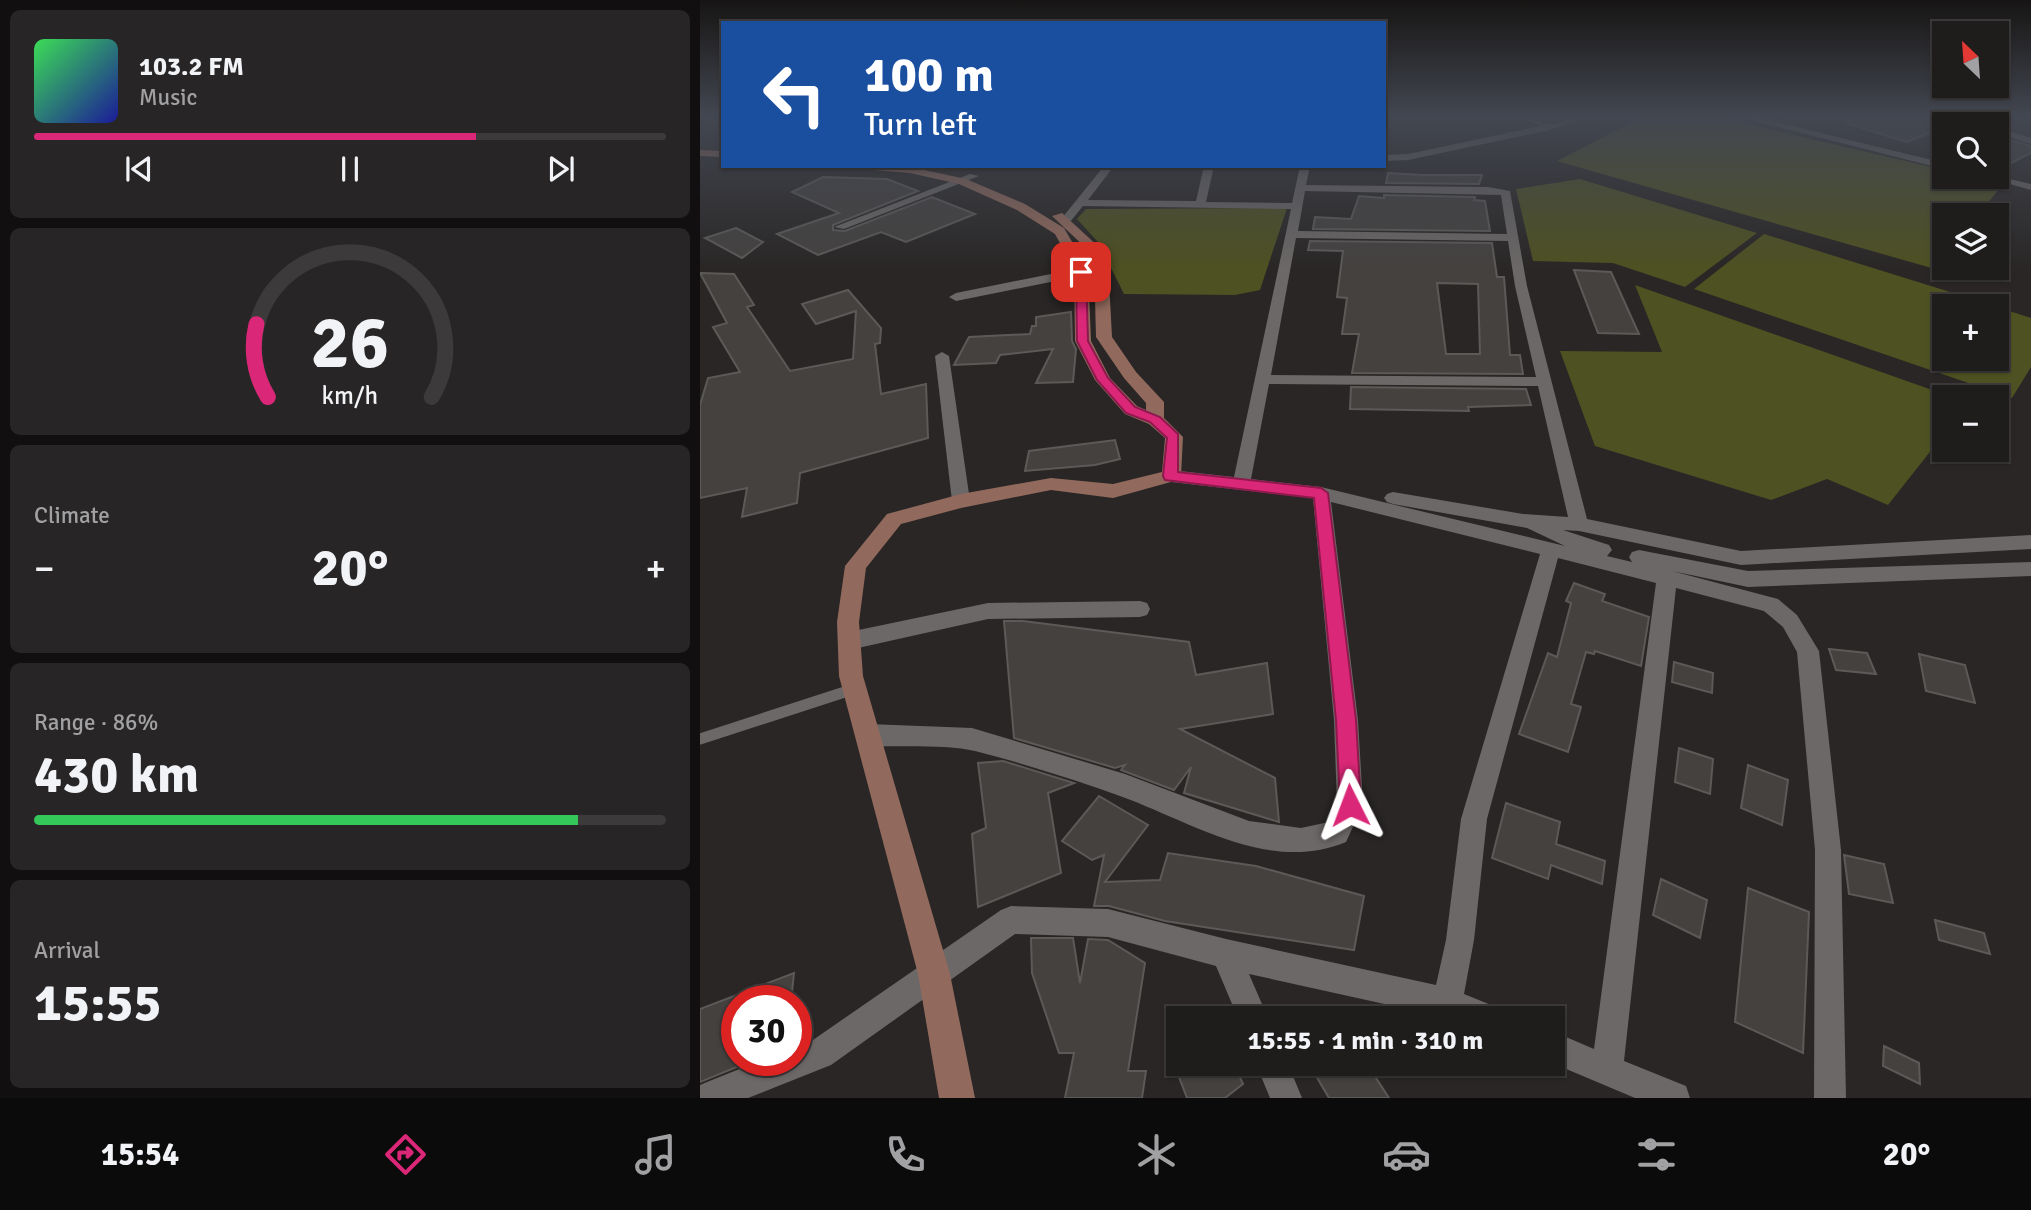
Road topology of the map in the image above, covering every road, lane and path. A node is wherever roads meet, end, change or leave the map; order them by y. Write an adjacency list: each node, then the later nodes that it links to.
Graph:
1 (889, 168): 6 (main road)
2 (940, 168): 6 (main road)
3 (1107, 168): 10 (street)
4 (1208, 168): 11 (street)
5 (1304, 168): 9 (street)
6 (968, 178): 13 (main road); 14 (street); 17 (main road)
7 (2009, 182): 8 (street)
8 (2031, 187)
9 (1300, 188): 12 (street); 16 (street)
10 (1082, 203): 11 (street); 13 (street)
11 (1200, 206): 12 (street)
12 (1295, 206): 15 (street)
13 (1066, 220): 22 (main road)
14 (840, 227)
15 (1290, 234): 16 (street); 20 (street)
16 (1514, 238): 21 (street)
17 (1081, 272): 18 (street); 22 (main road)
18 (956, 297)
19 (942, 356): 26 (street)
20 (1263, 379): 21 (street); 24 (street)
21 (1544, 382): 28 (street)
22 (1155, 419): 23 (main road)
23 (1171, 476): 24 (street); 26 (main road)
24 (1242, 478): 25 (street); 27 (street)
25 (1321, 493): 30 (street); 36 (street)
26 (961, 501): 34 (main road)
27 (1523, 521): 28 (street); 31 (street)
28 (1579, 523): 29 (street)
29 (2031, 542)
30 (1550, 551): 32 (street); 40 (street)
31 (2031, 569)
32 (1667, 577): 44 (street); 50 (street)
33 (1140, 609): 34 (street)
34 (849, 641): 35 (main road)
35 (855, 689): 36 (main road); 37 (lane)
36 (868, 735): 39 (main road)
37 (700, 739)
38 (1226, 954): 39 (street); 40 (street); 41 (street)
39 (934, 974): 46 (street); 47 (main road)
40 (1447, 1003): 42 (street)
41 (1248, 1006)
42 (1455, 1006)
43 (1565, 1053): 44 (street)
44 (1606, 1070): 49 (street)
45 (1277, 1076): 48 (street)
46 (707, 1098)
47 (957, 1098)
48 (1286, 1098)
49 (1674, 1098)
50 (1830, 1098)

